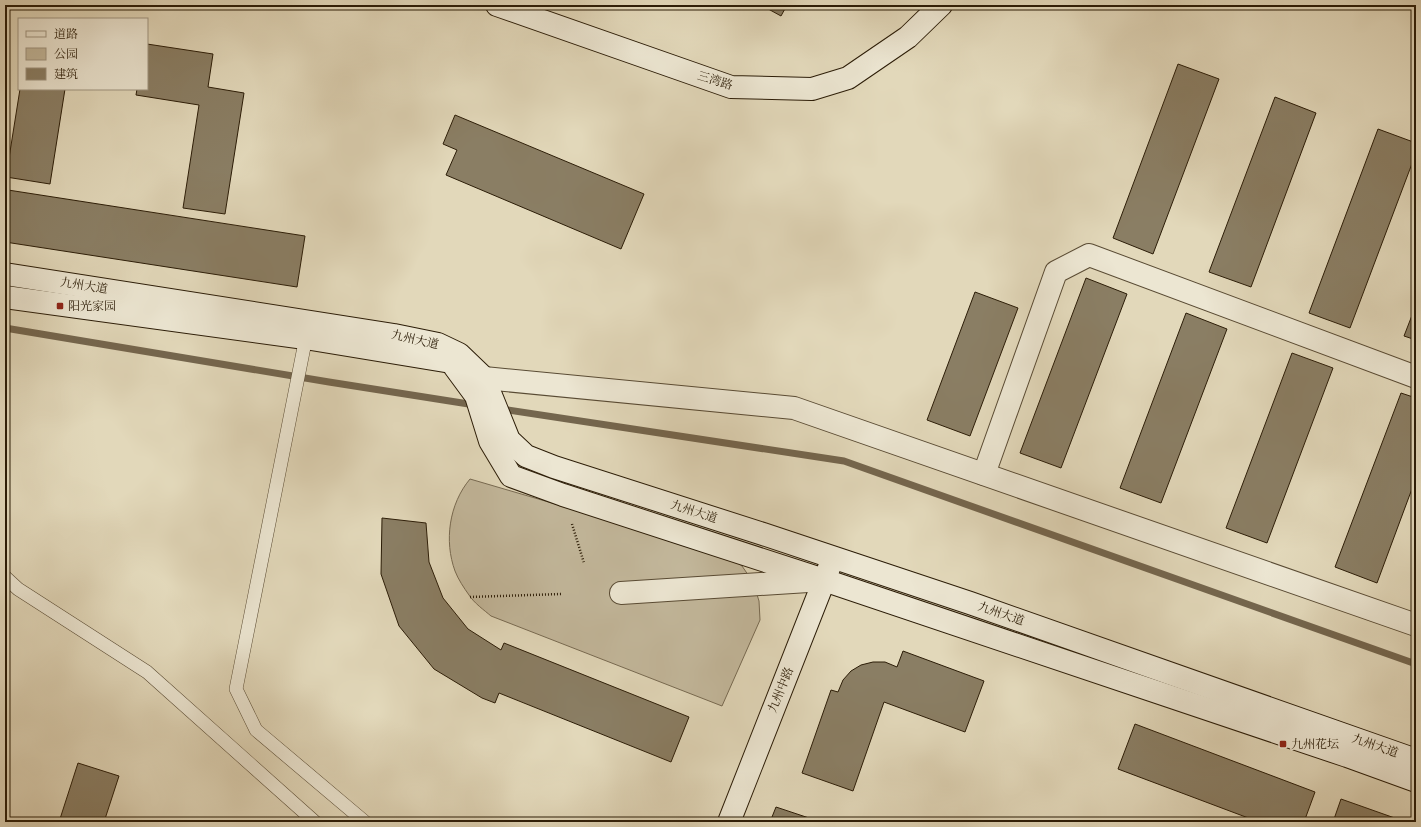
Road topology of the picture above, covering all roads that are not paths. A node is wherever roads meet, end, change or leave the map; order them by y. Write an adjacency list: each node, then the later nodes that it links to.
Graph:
1 (497, 5): 2 (main road, 三湾路)
2 (940, 5)
3 (5, 276): 5 (main road, 九州大道)
4 (5, 296): 5 (main road)
5 (306, 339): 7 (main road, 九州大道); 18 (lane)
6 (1416, 378): 9 (main road)
7 (483, 388): 8 (main road, 九州大道); 9 (main road)
8 (500, 440): 10 (main road, 九州大道); 12 (main road)
9 (984, 474): 14 (main road)
10 (834, 558): 12 (main road, 九州中路); 15 (main road, 九州大道)
11 (5, 577): 17 (lane)
12 (824, 580): 13 (main road); 16 (main road); 19 (main road, 九州中路)
13 (621, 593)
14 (1416, 625)
15 (1416, 760)
16 (1416, 781)
17 (316, 822)
18 (365, 822)
19 (729, 822)

